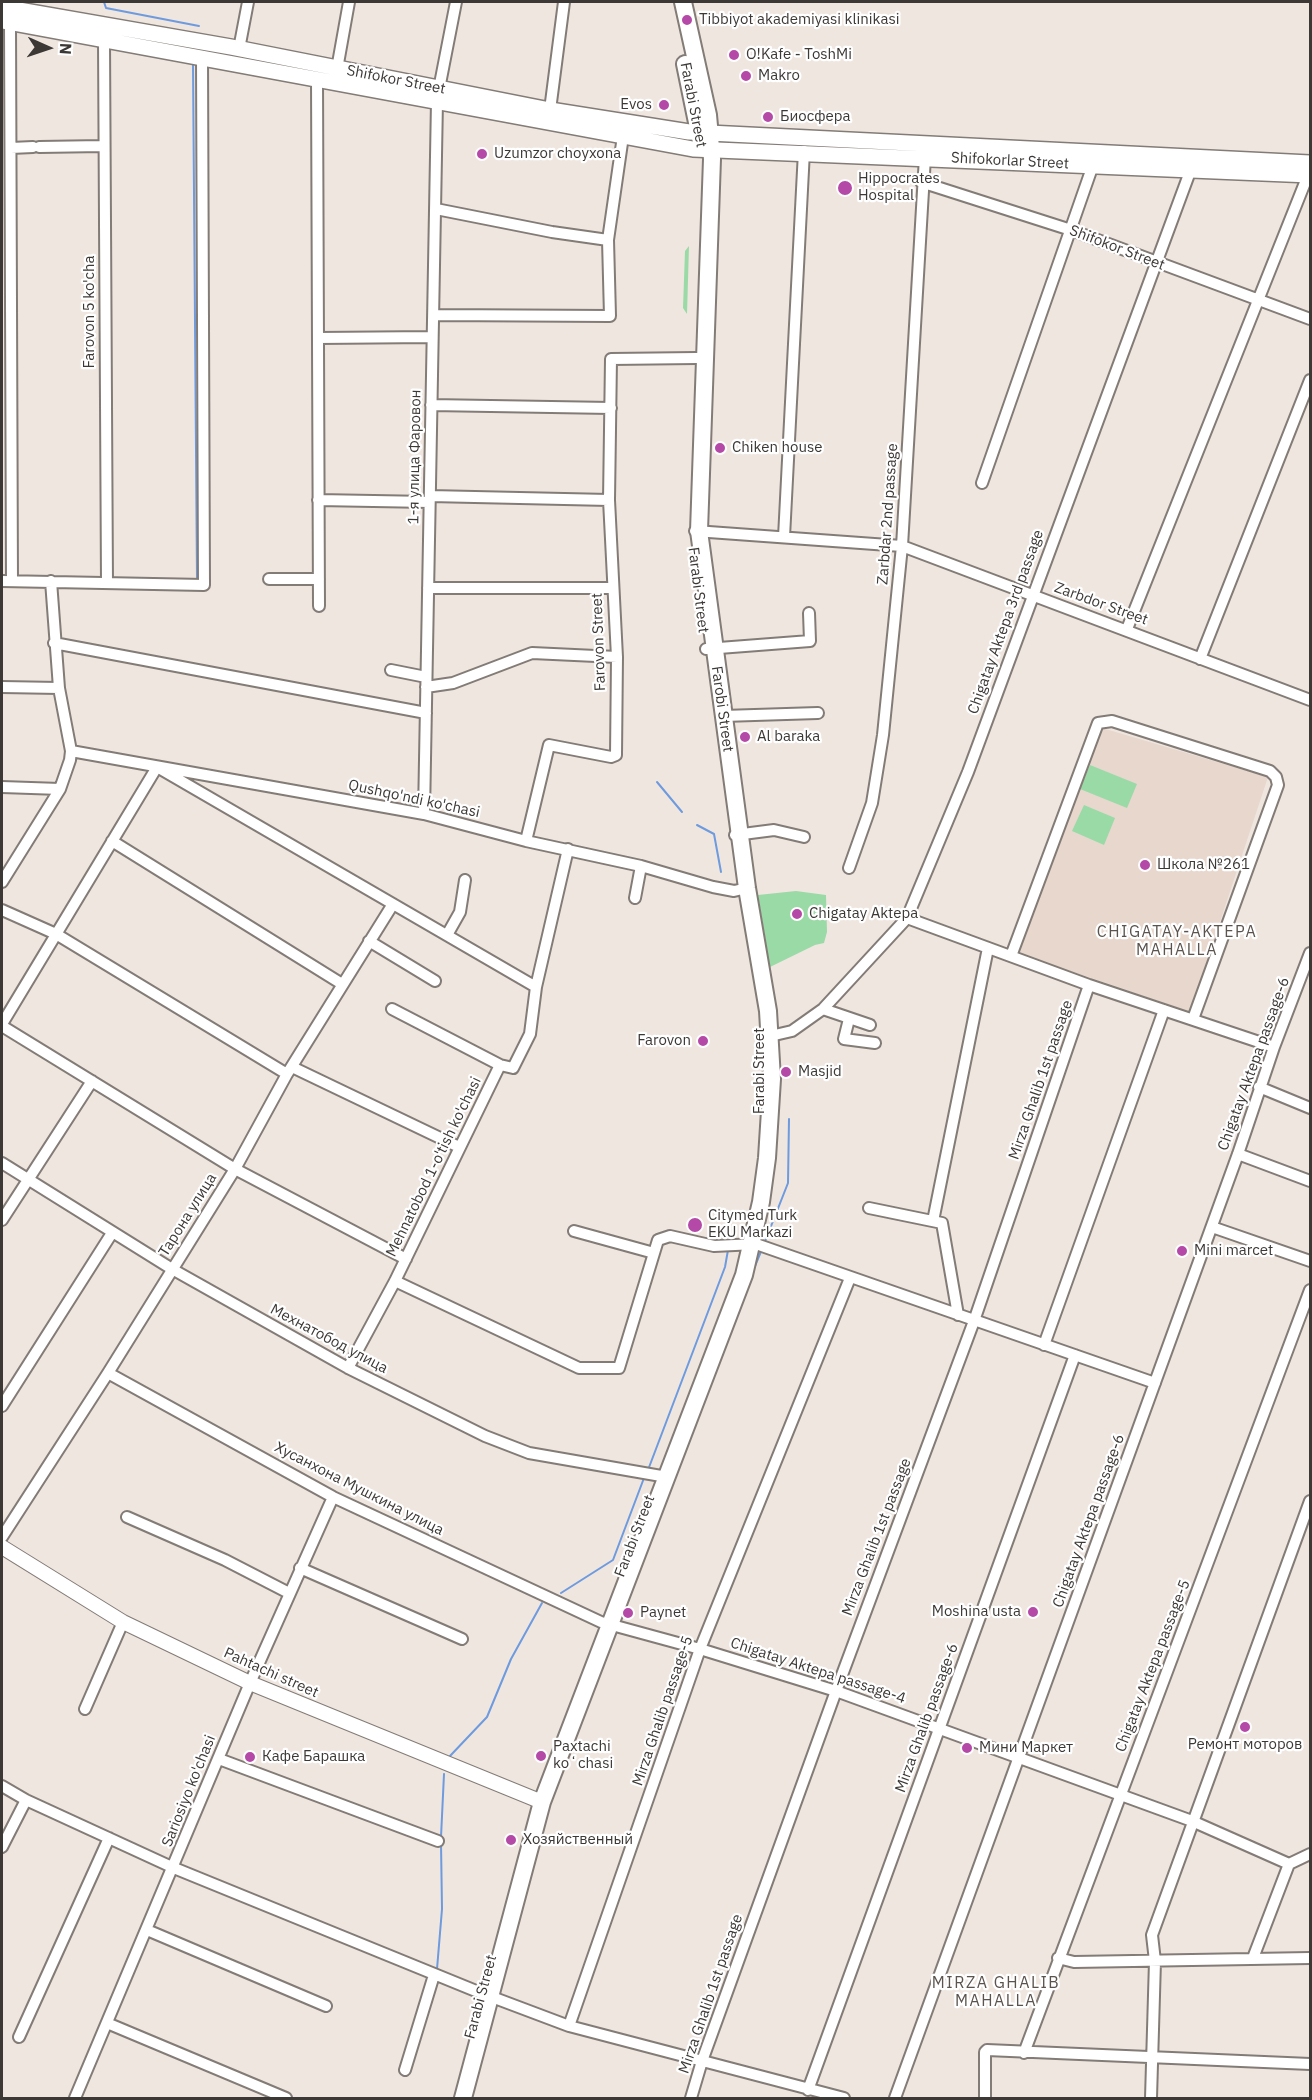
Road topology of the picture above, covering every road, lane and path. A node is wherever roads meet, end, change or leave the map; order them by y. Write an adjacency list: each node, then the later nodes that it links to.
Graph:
1 (248, 2): 10 (street)
2 (349, 2): 13 (street)
3 (456, 2): 15 (street, 1-я улица Фаровон)
4 (564, 2): 16 (street)
5 (672, 2): 19 (main road, Farabi Street)
6 (683, 2): 19 (main road, Farabi Street)
7 (2, 7): 10 (main road, Shifokor Street)
8 (6, 22): 9 (main road, Shifokor Street); 21 (street)
9 (104, 41): 11 (main road, Shifokor Street); 20 (street, Farovon 5 ko'cha)
10 (235, 48): 12 (main road); 13 (main road, Shifokor Street)
11 (202, 58): 12 (main road, Shifokor Street); 54 (street)
12 (228, 63): 14 (main road, Shifokor Street)
13 (337, 69): 15 (main road, Shifokor Street)
14 (317, 79): 15 (main road, Shifokor Street); 38 (street)
15 (438, 95): 16 (main road, Shifokor Street); 18 (main road, Shifokor Street); 29 (street, 1-я улица Фаровон)
16 (550, 110): 19 (main road, Shifokor Street)
17 (778, 134): 19 (main road, Shifokor Street); 22 (main road); 27 (main road, Shifokor Street)
18 (623, 136): 19 (main road, Shifokor Street); 32 (street)
19 (706, 141): 22 (main road, Shifokorlar Street); 39 (main road, Farabi Street); 47 (main road, Farabi Street)
20 (103, 146): 21 (street); 54 (street, Farovon 5 ko'cha)
21 (11, 147): 31 (street)
22 (777, 150): 23 (main road, Shifokorlar Street)
23 (804, 151): 24 (main road, Shifokorlar Street); 48 (street)
24 (925, 157): 25 (main road, Shifokorlar Street); 28 (street, Zarbdar 2nd passage)
25 (1093, 165): 26 (main road, Shifokorlar Street); 30 (street)
26 (1191, 169): 27 (main road, Shifokorlar Street); 33 (street, Chigatay Aktepa 3rd passage)
27 (1310, 171): 34 (street)
28 (921, 182): 30 (street, Shifokor Street); 49 (street, Zarbdar 2nd passage)
29 (436, 209): 32 (street); 35 (street, 1-я улица Фаровон)
30 (1071, 230): 33 (street, Shifokor Street); 43 (street)
31 (6, 232): 52 (street)
32 (608, 240): 35 (street)
33 (1155, 263): 34 (street, Shifokor Street); 57 (street, Chigatay Aktepa 3rd passage)
34 (1257, 301): 36 (street, Shifokor Street); 60 (street)
35 (435, 315): 37 (street, 1-я улица Фаровон)
36 (1311, 319)
37 (432, 337): 38 (street); 41 (street, 1-я улица Фаровон)
38 (318, 338): 45 (street)
39 (697, 358): 42 (street, Farovon Street); 47 (main road, Farabi Street)
40 (1311, 380): 64 (street)
41 (431, 405): 42 (street); 44 (street, 1-я улица Фаровон)
42 (611, 408): 46 (street, Farovon Street)
43 (982, 483)
44 (430, 499): 45 (street); 46 (street); 55 (street, 1-я улица Фаровон)
45 (318, 500): 51 (street)
46 (609, 500): 56 (street, Farovon Street)
47 (695, 531): 48 (street, Zarbdor Street); 62 (main road, Farobi Street)
48 (784, 537): 49 (street, Zarbdor Street)
49 (902, 546): 57 (street, Zarbdor Street); 84 (street, Zarbdar 2nd passage)
50 (268, 579): 51 (street)
51 (319, 579): 58 (street)
52 (7, 581): 53 (street)
53 (51, 582): 54 (street); 61 (street)
54 (107, 583)
55 (428, 588): 56 (street); 66 (street, 1-я улица Фаровон)
56 (612, 588): 63 (street, Farovon Street)
57 (1031, 595): 60 (street, Zarbdor Street); 91 (street, Chigatay Aktepa 3rd passage)
58 (319, 606)
59 (809, 613): 62 (street)
60 (1127, 629): 64 (street, Zarbdor Street)
61 (54, 643): 68 (street); 70 (street)
62 (710, 648): 72 (main road, Farobi Street); 78 (main road, Farabi Street)
63 (617, 657): 66 (street); 80 (street, Farovon Street)
64 (1200, 659): 69 (street, Zarbdor Street)
65 (391, 670): 66 (street)
66 (426, 682): 70 (street, 1-я улица Фаровон)
67 (2, 687): 68 (street)
68 (59, 688): 73 (street)
69 (1311, 700)
70 (426, 713): 77 (street, 1-я улица Фаровон)
71 (818, 713): 72 (street)
72 (723, 716): 78 (main road, Farobi Street)
73 (71, 751): 74 (street, Qushqo'ndi ko'chasi); 76 (street)
74 (157, 767): 77 (street, Qushqo'ndi ko'chasi); 81 (street); 89 (street)
75 (2, 787): 76 (street)
76 (60, 789): 86 (street)
77 (424, 814): 80 (street, Qushqo'ndi ko'chasi)
78 (736, 835): 79 (street); 87 (main road, Farobi Street)
79 (804, 837)
80 (526, 841): 82 (street, Qushqo'ndi ko'chasi)
81 (112, 842): 92 (street); 99 (street)
82 (568, 849): 83 (street, Qushqo'ndi ko'chasi); 101 (street, Mehnatobod 1-o'tish ko'chasi)
83 (641, 866): 87 (street, Qushqo'ndi ko'chasi); 88 (street)
84 (849, 868)
85 (465, 880): 93 (street)
86 (2, 882)
87 (743, 889): 109 (main road, Farabi Street)
88 (635, 898)
89 (393, 904): 93 (street); 94 (street, Тарона улица)
90 (2, 910): 92 (street)
91 (907, 918): 95 (street); 103 (street, Chigatay Aktepa 3rd passage)
92 (56, 934): 107 (street); 113 (street)
93 (447, 935): 101 (street)
94 (369, 941): 98 (street); 99 (street, Тарона улица)
95 (988, 948): 97 (street); 125 (street)
96 (1311, 953): 111 (street, Chigatay Aktepa passage-6)
97 (1011, 956): 100 (street); 106 (street)
98 (435, 981)
99 (342, 984): 113 (street, Тарона улица)
100 (1089, 985): 104 (street); 138 (street, Mirza Ghalib 1st passage)
101 (536, 987): 112 (street, Mehnatobod 1-o'tish ko'chasi)
102 (392, 1009): 112 (street)
103 (823, 1009): 105 (street); 109 (street, Chigatay Aktepa 3rd passage)
104 (1164, 1010): 106 (street); 139 (street)
105 (849, 1018): 108 (street); 110 (street)
106 (1194, 1019): 111 (street)
107 (2, 1025): 114 (street)
108 (870, 1025)
109 (766, 1037): 129 (main road, Farabi Street)
110 (875, 1043)
111 (1274, 1047): 115 (street, Chigatay Aktepa passage-6)
112 (500, 1065): 117 (street, Mehnatobod 1-o'tish ko'chasi)
113 (290, 1070): 117 (street); 120 (street, Тарона улица)
114 (92, 1081): 120 (street); 121 (street)
115 (1259, 1087): 116 (street); 118 (street, Chigatay Aktepa passage-6)
116 (1311, 1108)
117 (459, 1147): 131 (street, Mehnatobod 1-o'tish ko'chasi)
118 (1238, 1154): 122 (street); 126 (street, Chigatay Aktepa passage-6)
119 (2, 1163): 121 (street, Мехнатобод улица)
120 (235, 1169): 131 (street); 133 (street, Тарона улица)
121 (28, 1180): 124 (street); 128 (street, Мехнатобод улица)
122 (1311, 1181)
123 (869, 1208): 125 (street)
124 (2, 1220)
125 (933, 1221): 137 (street)
126 (1212, 1227): 132 (street); 143 (street, Chigatay Aktepa passage-6)
127 (574, 1231): 130 (street)
128 (112, 1233): 133 (street, Мехнатобод улица); 144 (street)
129 (742, 1245): 130 (street); 134 (street); 145 (main road, Farabi Street)
130 (654, 1253): 135 (street)
131 (406, 1259): 135 (street, Mehnatobod 1-o'tish ko'chasi)
132 (1311, 1261)
133 (172, 1269): 141 (street, Мехнатобод улица); 142 (street, Тарона улица)
134 (850, 1278): 137 (street); 156 (street, Mirza Ghalib passage-5)
135 (394, 1281): 141 (street, Mehnatobod 1-o'tish ko'chasi)
136 (1311, 1290): 164 (street, Chigatay Aktepa passage-5)
137 (958, 1315): 138 (street)
138 (974, 1321): 139 (street); 158 (street, Mirza Ghalib 1st passage)
139 (1044, 1345): 140 (street)
140 (1075, 1355): 143 (street); 160 (street, Mirza Ghalib passage-6)
141 (348, 1368): 145 (street, Мехнатобод улица)
142 (108, 1373): 146 (street, Хусанхона Мушкина улица); 149 (street, Тарона улица)
143 (1155, 1383): 161 (street, Chigatay Aktepa passage-6)
144 (2, 1406)
145 (663, 1477): 154 (main road, Farabi Street)
146 (333, 1497): 151 (street, Sariosiyo ko'chasi); 154 (street, Хусанхона Мушкина улица)
147 (1311, 1501): 167 (street)
148 (127, 1517): 152 (street)
149 (2, 1537)
150 (2, 1547): 153 (street, Pahtachi street)
151 (300, 1568): 152 (street, Sariosiyo ko'chasi); 155 (street)
152 (289, 1593): 157 (street, Sariosiyo ko'chasi)
153 (123, 1622): 157 (street, Pahtachi street); 159 (street)
154 (606, 1624): 156 (street, Chigatay Aktepa passage-4); 166 (main road, Farabi Street)
155 (462, 1639)
156 (700, 1649): 158 (street, Chigatay Aktepa passage-4); 183 (street, Mirza Ghalib passage-5)
157 (250, 1683): 162 (street, Sariosiyo ko'chasi); 166 (street, Pahtachi street)
158 (836, 1691): 160 (street, Chigatay Aktepa passage-4); 187 (street, Mirza Ghalib 1st passage)
159 (85, 1709)
160 (939, 1728): 161 (street, Chigatay Aktepa passage-4); 190 (street, Mirza Ghalib passage-6)
161 (1019, 1757): 164 (street, Chigatay Aktepa passage-4); 197 (street, Chigatay Aktepa passage-6)
162 (219, 1759): 169 (street); 173 (street, Sariosiyo ko'chasi)
163 (2, 1786): 165 (street)
164 (1121, 1795): 167 (street, Chigatay Aktepa passage-4); 175 (street, Chigatay Aktepa passage-5)
165 (26, 1800): 168 (street); 170 (street)
166 (538, 1800): 180 (main road, Farabi Street)
167 (1192, 1821): 172 (street, Chigatay Aktepa passage-4); 178 (street)
168 (109, 1838): 173 (street); 184 (street)
169 (438, 1842)
170 (2, 1847)
171 (1311, 1854): 172 (street)
172 (1289, 1864): 176 (street)
173 (174, 1868): 174 (street, Sariosiyo ko'chasi); 179 (street)
174 (147, 1930): 181 (street); 182 (street, Sariosiyo ko'chasi)
175 (1058, 1958): 178 (street); 185 (street, Chigatay Aktepa passage-5)
176 (1253, 1958): 177 (street); 178 (street)
177 (1311, 1958)
178 (1155, 1962): 186 (street)
179 (434, 1975): 180 (street); 189 (street)
180 (487, 1995): 183 (street); 193 (main road, Farabi Street); 194 (main road, Farabi Street)
181 (326, 2006)
182 (107, 2023): 191 (street, Sariosiyo ko'chasi); 192 (street)
183 (569, 2026): 187 (street)
184 (19, 2037)
185 (1024, 2053): 186 (street); 198 (street)
186 (1152, 2057): 188 (street); 199 (street)
187 (702, 2061): 190 (street); 195 (street, Mirza Ghalib 1st passage)
188 (1311, 2064)
189 (405, 2070)
190 (807, 2090): 196 (street)
191 (75, 2098)
192 (286, 2098)
193 (453, 2098)
194 (463, 2098)
195 (692, 2098)
196 (844, 2098)
197 (895, 2098)
198 (986, 2098)
199 (1151, 2098)

